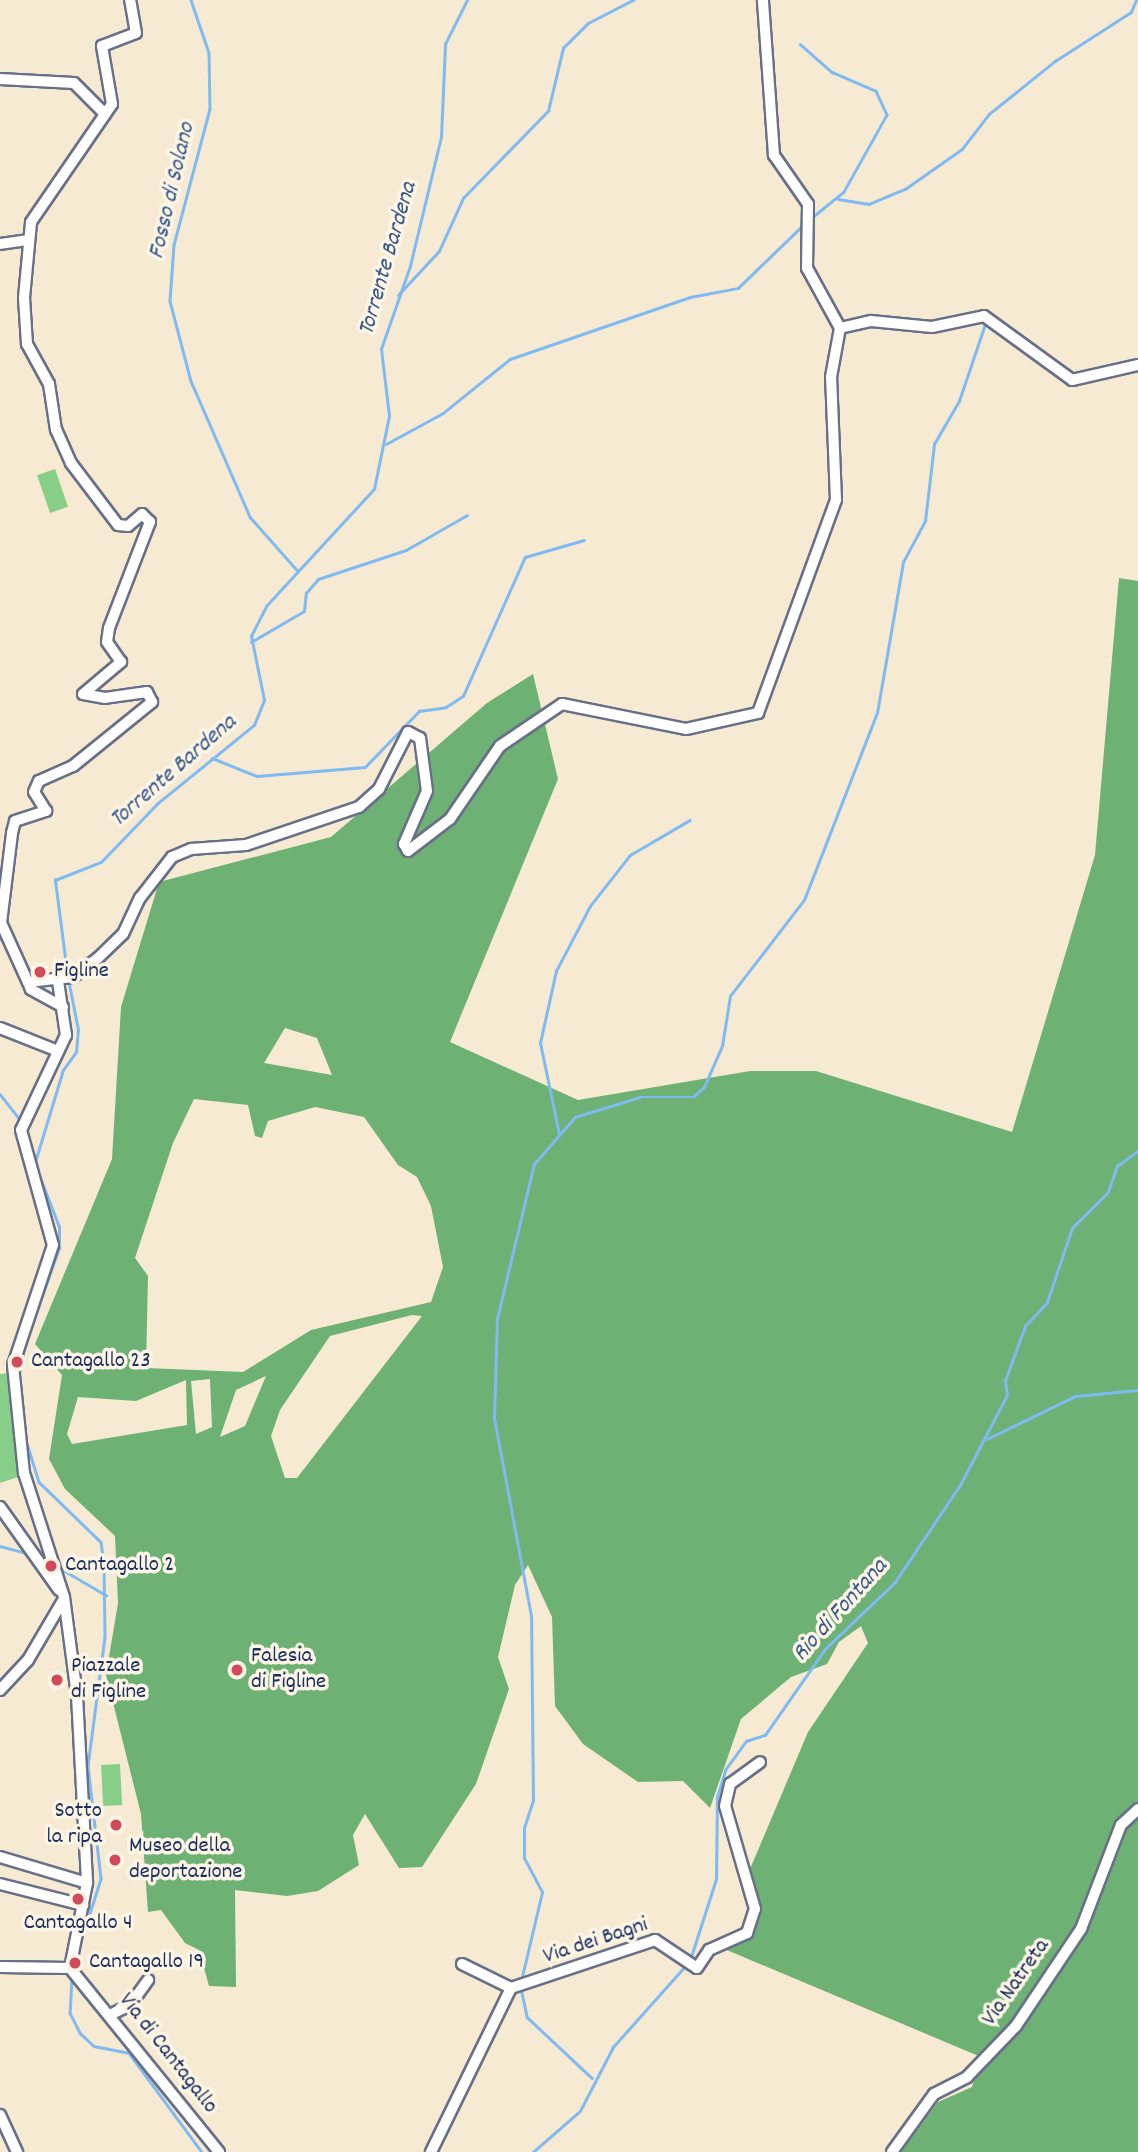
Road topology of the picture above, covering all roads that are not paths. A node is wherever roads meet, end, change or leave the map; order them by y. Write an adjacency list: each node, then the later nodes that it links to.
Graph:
1 (130, 0): 4 (street)
2 (763, 0): 7 (street)
3 (0, 79): 4 (street)
4 (105, 114): 5 (street)
5 (28, 240): 6 (street); 10 (street)
6 (0, 244)
7 (840, 328): 8 (street); 9 (street)
8 (1138, 365)
9 (65, 979): 10 (street); 11 (street)
10 (28, 982): 11 (street)
11 (63, 1007): 13 (street)
12 (4, 1028): 13 (street)
13 (58, 1051): 15 (street)
14 (0, 1507): 15 (street)
15 (64, 1598): 16 (street); 20 (street)
16 (0, 1690)
17 (760, 1762): 27 (street, Via dei Bagni)
18 (1138, 1809): 33 (street, Via Natreta)
19 (0, 1857): 20 (street)
20 (87, 1883): 22 (street)
21 (0, 1884): 22 (street)
22 (83, 1905): 25 (street)
23 (462, 1964): 27 (street)
24 (0, 1967): 25 (street)
25 (73, 1971): 28 (street, Via di Cantagallo)
26 (148, 1980): 28 (street)
27 (512, 1988): 32 (street)
28 (110, 2015): 31 (street, Via di Cantagallo)
29 (0, 2115): 30 (street)
30 (17, 2152)
31 (219, 2152)
32 (431, 2152)
33 (892, 2152)

